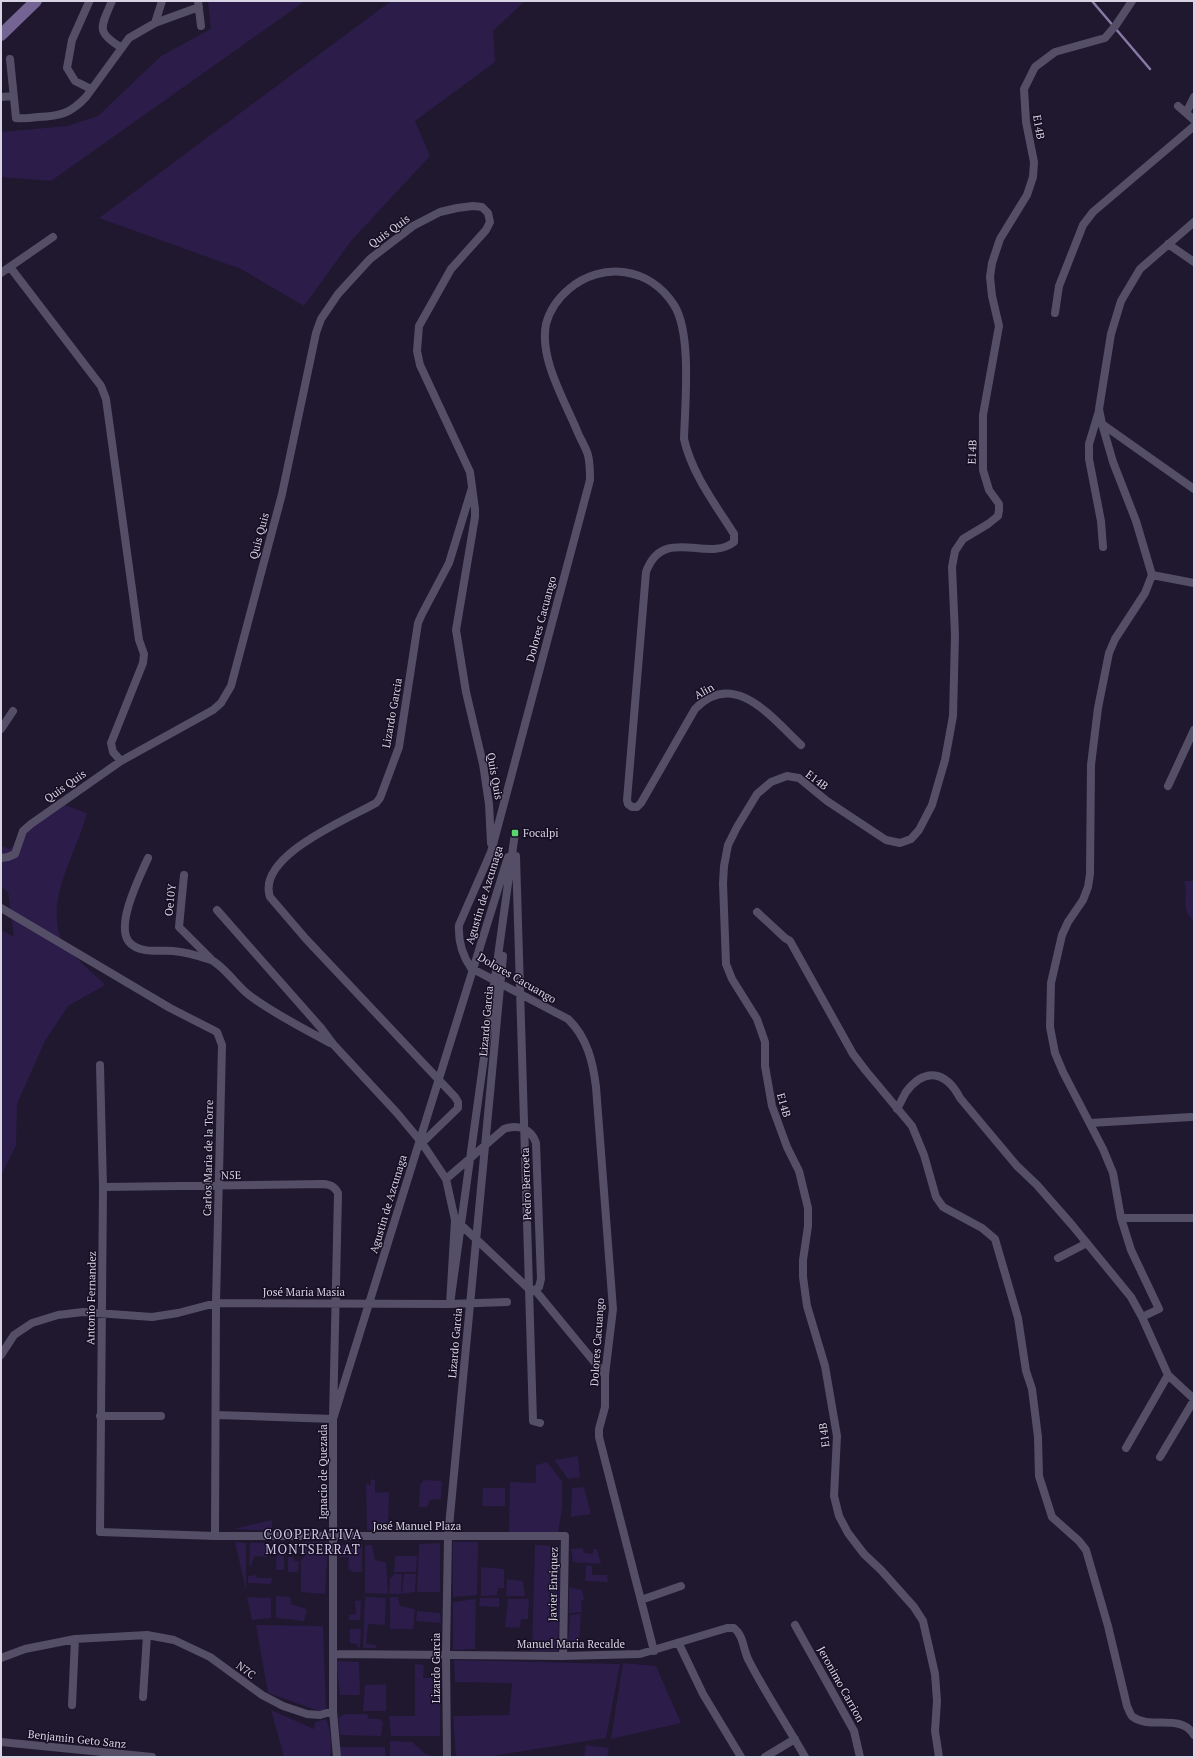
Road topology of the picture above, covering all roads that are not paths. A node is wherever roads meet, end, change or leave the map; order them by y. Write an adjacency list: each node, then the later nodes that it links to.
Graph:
1 (36, 1): 9 (street)
2 (112, 1): 10 (street)
3 (162, 1): 7 (street)
4 (1132, 1): 122 (street, E14B)
5 (89, 2): 12 (street)
6 (199, 4): 7 (street); 8 (street)
7 (155, 23): 10 (street)
8 (201, 26)
9 (1, 35)
10 (122, 48): 12 (street)
11 (10, 59): 13 (street)
12 (91, 89): 13 (street)
13 (14, 96): 14 (street)
14 (1, 97)
15 (1194, 97): 17 (street)
16 (1178, 106): 17 (street)
17 (1186, 112): 18 (street)
18 (1194, 120)
19 (1194, 126): 26 (street)
20 (1194, 222): 22 (street)
21 (53, 237): 24 (street)
22 (1168, 244): 23 (street); 27 (street)
23 (1194, 262)
24 (10, 266): 25 (street); 38 (street)
25 (1, 273)
26 (1055, 313)
27 (1099, 409): 28 (street); 31 (street)
28 (1102, 424): 30 (street); 32 (street)
29 (473, 485): 38 (street, Quis Quis); 42 (street, Quis Quis); 55 (street, Lizardo Garcia)
30 (1194, 489)
31 (1103, 547)
32 (1152, 575): 33 (street); 58 (street)
33 (1194, 583)
34 (14, 711): 35 (street)
35 (1, 729)
36 (1194, 730): 39 (street)
37 (801, 745): 40 (street, Alin)
38 (121, 760): 43 (street, Quis Quis)
39 (1168, 786)
40 (632, 807): 42 (street, Dolores Cacuango)
41 (515, 833): 50 (street, Agustin de Azcunaga); 51 (street, Lizardo Garcia); 52 (street, Agustin de Azcunaga)
42 (491, 852): 50 (street, Dolores Cacuango)
43 (1, 858)
44 (148, 858): 49 (street)
45 (184, 875): 49 (street, Oe10Y)
46 (1, 908): 64 (street, Carlos Maria de la Torre)
47 (217, 910): 53 (street, Lizardo Garcia)
48 (757, 912): 56 (street)
49 (214, 961): 53 (street)
50 (473, 969): 51 (street, Dolores Cacuango); 55 (street, Agustin de Azcunaga)
51 (498, 982): 52 (street, Dolores Cacuango); 61 (street, Lizardo Garcia); 62 (street, Lizardo Garcia)
52 (520, 994): 59 (street, Agustin de Azcunaga); 83 (street, Dolores Cacuango)
53 (333, 1044): 60 (street, Lizardo Garcia)
54 (100, 1065): 65 (street, Antonio Fernandez)
55 (438, 1080): 60 (street, Agustin de Azcunaga); 60 (street, Lizardo Garcia)
56 (898, 1109): 71 (street); 112 (street)
57 (1191, 1117): 58 (street)
58 (1090, 1123): 67 (street)
59 (524, 1128): 61 (street); 73 (street, Agustin de Azcunaga); 73 (street, Pedro Berroeta)
60 (421, 1142): 63 (street, Lizardo Garcia); 78 (street, Agustin de Azcunaga)
61 (485, 1146): 62 (street); 70 (street, Lizardo Garcia)
62 (470, 1158): 63 (street); 69 (street, Lizardo Garcia)
63 (446, 1179): 69 (street, Lizardo Garcia)
64 (218, 1186): 65 (street, N5E); 66 (street, N5E); 77 (street, Carlos Maria de la Torre)
65 (103, 1187): 80 (street, Antonio Fernandez)
66 (335, 1188): 75 (street, Ignacio de Quezada)
67 (1121, 1218): 68 (street); 81 (street)
68 (1194, 1218)
69 (458, 1223): 70 (street); 79 (street, Lizardo Garcia)
70 (476, 1240): 73 (street); 76 (street, Lizardo Garcia)
71 (1087, 1243): 72 (street); 81 (street)
72 (1058, 1258)
73 (532, 1289): 83 (street); 90 (street, Agustin de Azcunaga)
74 (506, 1302): 76 (street, José Maria Masia)
75 (335, 1303): 77 (street, José Maria Masia); 78 (street, José Maria Masia); 89 (street, Ignacio de Quezada)
76 (470, 1303): 79 (street, José Maria Masia); 97 (street, Lizardo Garcia)
77 (216, 1304): 80 (street, José Maria Masia); 86 (street, Carlos Maria de la Torre)
78 (369, 1304): 79 (street, José Maria Masia); 89 (street, Agustin de Azcunaga)
79 (450, 1304)
80 (103, 1313): 82 (street, José Maria Masia); 87 (street, Antonio Fernandez)
81 (1142, 1317): 84 (street)
82 (1, 1355)
83 (605, 1375): 99 (street, Dolores Cacuango)
84 (1168, 1375): 85 (street); 91 (street)
85 (1194, 1399): 92 (street)
86 (216, 1415): 89 (street); 94 (street, Carlos Maria de la Torre)
87 (100, 1416): 88 (street); 93 (street, Antonio Fernandez)
88 (161, 1416)
89 (334, 1419): 95 (street, Ignacio de Quezada)
90 (540, 1423)
91 (1126, 1448)
92 (1160, 1456)
93 (100, 1532): 94 (street, José Manuel Plaza)
94 (215, 1536): 95 (street, José Manuel Plaza)
95 (334, 1536): 97 (street, José Manuel Plaza); 105 (street, Ignacio de Quezada)
96 (565, 1536): 97 (street, José Manuel Plaza); 107 (street, Javier Enriquez)
97 (448, 1537): 106 (street, Lizardo Garcia)
98 (681, 1586): 99 (street)
99 (641, 1600): 104 (street, Dolores Cacuango)
100 (795, 1625): 121 (street, Jeronimo Carrion)
101 (147, 1636): 102 (street, N7C); 109 (street); 111 (street, N7C)
102 (75, 1639): 108 (street, N7C); 110 (street)
103 (679, 1644): 104 (street, Manuel Maria Recalde); 113 (street, Manuel Maria Recalde); 118 (street)
104 (654, 1651): 107 (street, Manuel Maria Recalde)
105 (333, 1654): 106 (street, Manuel Maria Recalde); 111 (street, Ignacio de Quezada)
106 (446, 1654): 107 (street, Manuel Maria Recalde); 117 (street, Lizardo Garcia)
107 (563, 1656)
108 (1, 1658)
109 (143, 1696)
110 (72, 1706)
111 (334, 1711): 116 (street, Ignacio de Quezada)
112 (1194, 1735)
113 (795, 1739): 119 (street); 120 (street)
114 (1, 1742): 115 (street, Benjamin Geto Sanz)
115 (152, 1757)
116 (337, 1757)
117 (447, 1757)
118 (741, 1757)
119 (765, 1757)
120 (805, 1757)
121 (860, 1757)
122 (939, 1757)

